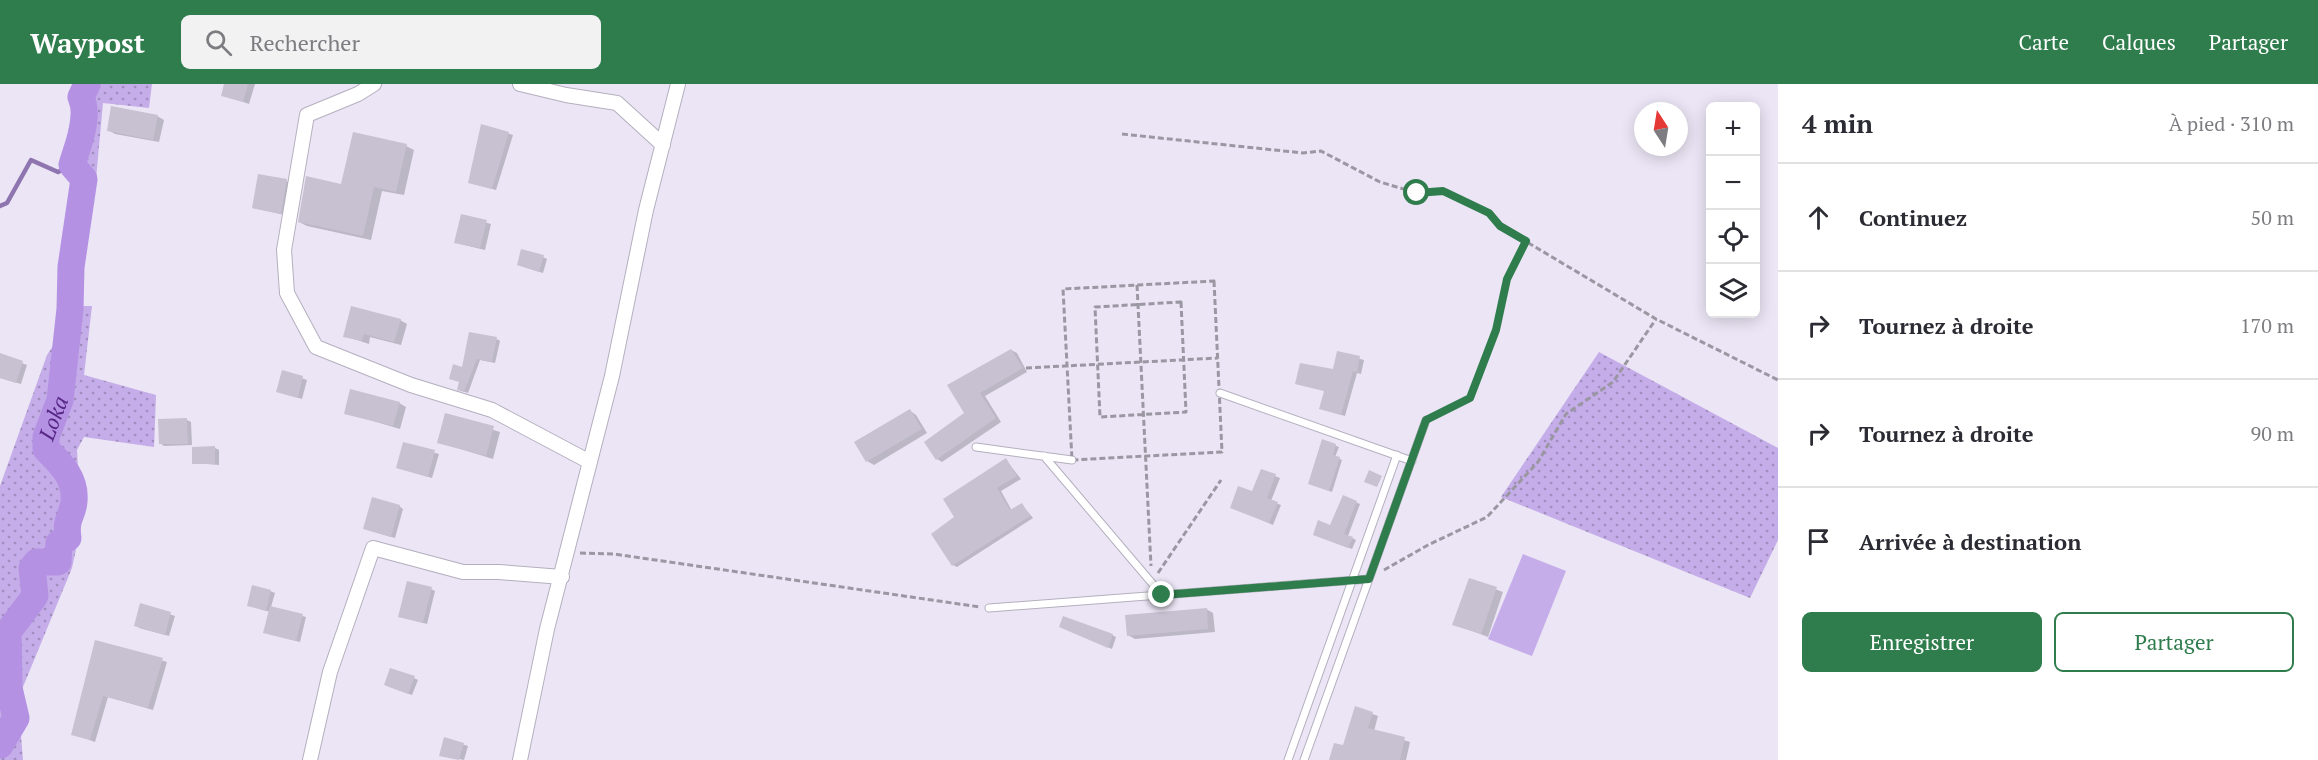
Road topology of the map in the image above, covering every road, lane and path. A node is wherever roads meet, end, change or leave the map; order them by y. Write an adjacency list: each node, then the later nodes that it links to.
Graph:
1 (374, 84): 26 (street)
2 (520, 84): 5 (street)
3 (678, 84): 5 (street)
4 (1122, 134): 6 (path)
5 (663, 145): 26 (street)
6 (1526, 241): 9 (path); 19 (path)
7 (1137, 285): 8 (path); 10 (path); 14 (path)
8 (1138, 304): 11 (path); 12 (path); 13 (path)
9 (1656, 319): 16 (path); 30 (path)
10 (1218, 358): 11 (path); 17 (path)
11 (1184, 360): 12 (path); 18 (path)
12 (1141, 362): 13 (path); 18 (path)
13 (1098, 364): 14 (path); 18 (path)
14 (1067, 366): 15 (path); 24 (path)
15 (1026, 368)
16 (1778, 380)
17 (1220, 393): 21 (lane); 23 (path)
18 (1144, 415): 23 (path)
19 (1426, 420): 25 (lane)
20 (976, 447): 22 (lane)
21 (1397, 455): 25 (lane); 31 (lane)
22 (1044, 456): 24 (lane); 32 (lane)
23 (1146, 456): 24 (path); 32 (path)
24 (1072, 460)
25 (1412, 460): 30 (lane)
26 (590, 462): 28 (street)
27 (1221, 480): 32 (path)
28 (569, 553): 29 (street); 34 (path)
29 (562, 577): 35 (street); 36 (street)
30 (1369, 579): 31 (lane); 38 (lane)
31 (1352, 581): 33 (lane); 37 (lane)
32 (1152, 583): 33 (lane)
33 (1162, 595): 34 (lane)
34 (989, 608)
35 (310, 760)
36 (520, 760)
37 (1288, 760)
38 (1305, 760)

